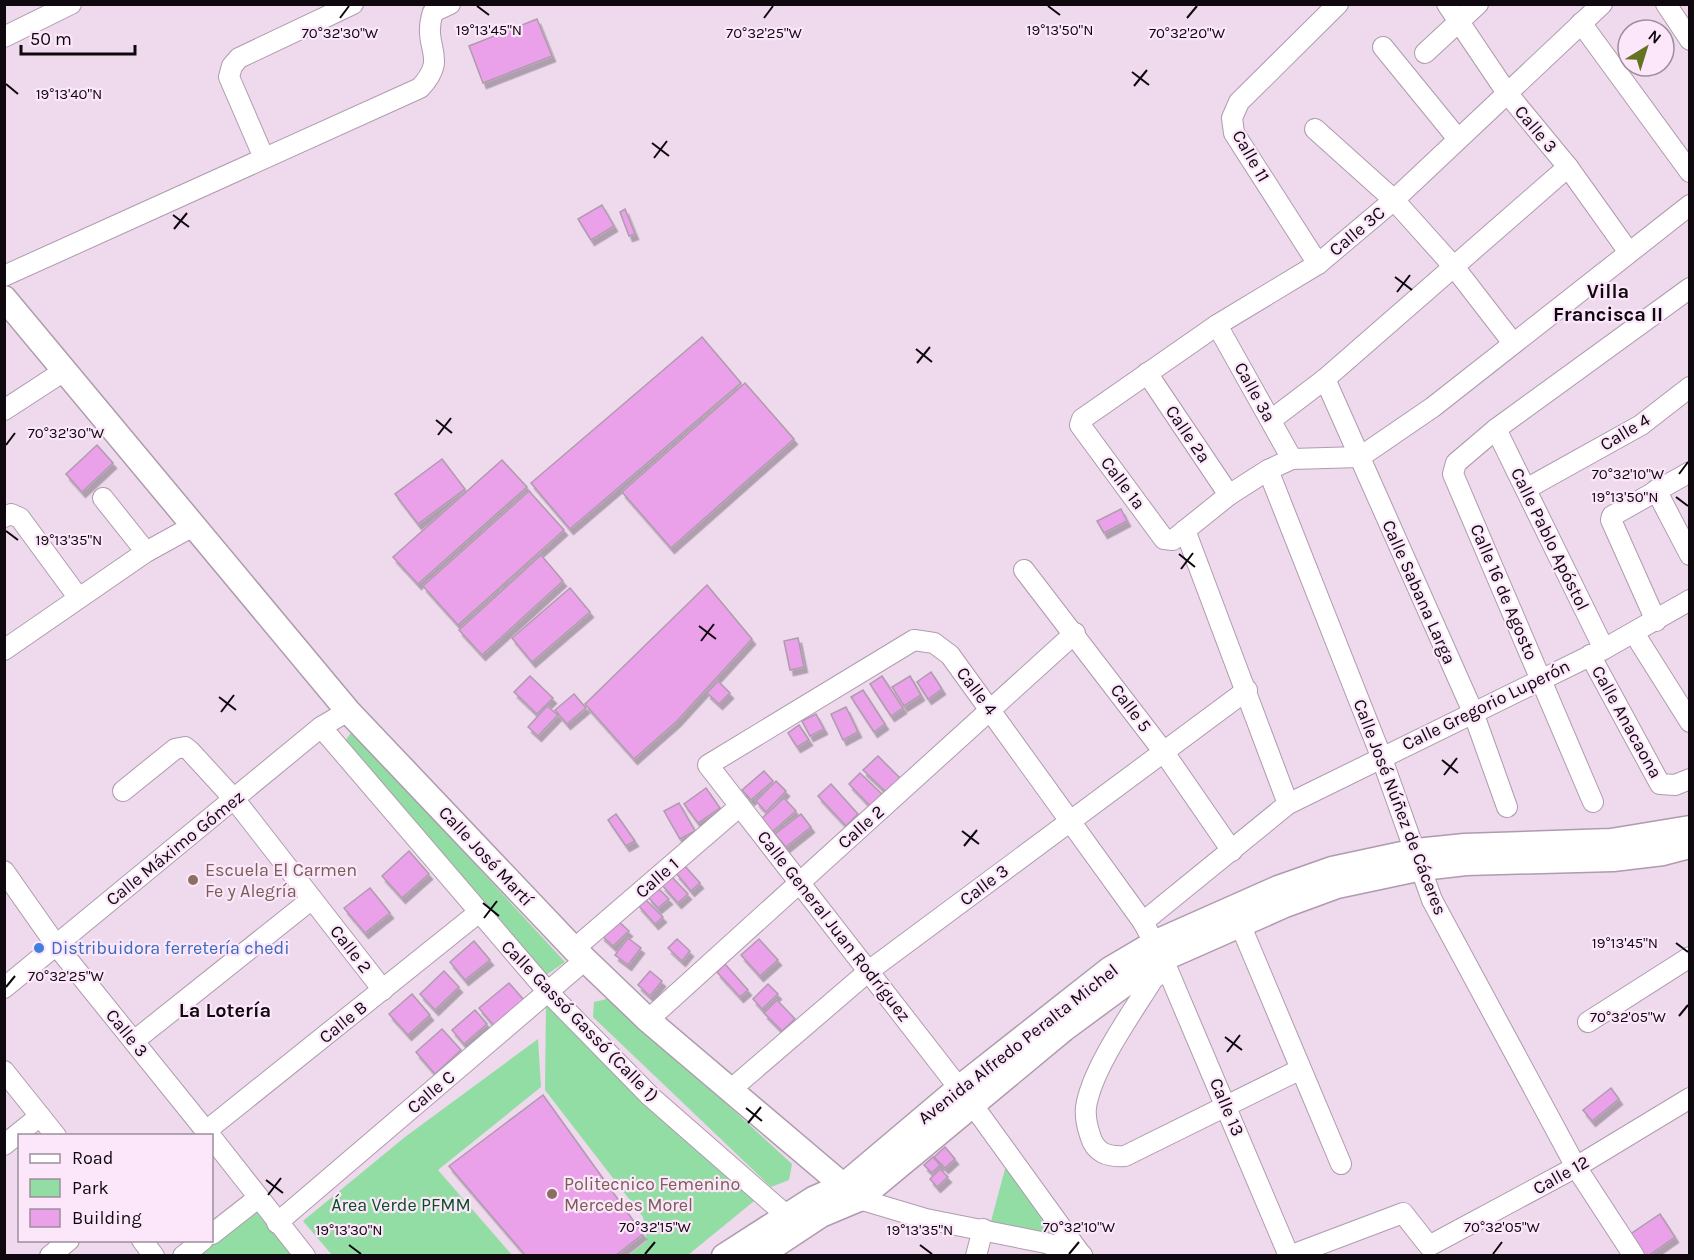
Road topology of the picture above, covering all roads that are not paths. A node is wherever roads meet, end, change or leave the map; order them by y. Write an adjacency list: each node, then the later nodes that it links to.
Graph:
1 (71, 4): 11 (street)
2 (353, 4): 18 (street)
3 (450, 4): 18 (street)
4 (1338, 4): 24 (street, Calle 11)
5 (1447, 4): 9 (street, Calle 3)
6 (1478, 4): 9 (street)
7 (1602, 4): 10 (street, Calle 3C)
8 (1666, 4): 12 (street)
9 (1460, 22): 14 (street); 15 (street, Calle 3)
10 (1581, 23): 15 (street, Calle 3C); 20 (street)
11 (4, 37)
12 (1689, 40)
13 (1383, 47): 17 (street)
14 (1425, 53)
15 (1507, 93): 17 (street, Calle 3C); 19 (street, Calle 3)
16 (1315, 129): 21 (street)
17 (1458, 139): 21 (street, Calle 3C)
18 (264, 158): 26 (street)
19 (1568, 167): 23 (street, Calle 3); 25 (street)
20 (1689, 172)
21 (1394, 200): 24 (street, Calle 3C); 25 (street)
22 (1689, 205): 23 (street)
23 (1628, 251): 30 (street)
24 (1318, 264): 29 (street, Calle 3C)
25 (1455, 268): 30 (street); 33 (street)
26 (4, 276)
27 (1689, 288): 38 (street, Calle 16 de Agosto)
28 (4, 298): 31 (main road, Calle José Martí)
29 (1217, 326): 32 (street, Calle 3C); 37 (street, Calle 3a)
30 (1513, 343): 39 (street)
31 (64, 370): 35 (street); 48 (main road, Calle José Martí)
32 (1147, 373): 36 (street, Calle 3C); 45 (street, Calle 2a)
33 (1325, 379): 37 (street); 39 (street, Calle Sabana Larga)
34 (1689, 387): 43 (street, Calle 4)
35 (4, 410)
36 (1082, 419): 49 (street, Calle 1a)
37 (1270, 420): 40 (street, Calle 3a)
38 (1496, 429): 43 (street, Calle Pablo Apóstol); 60 (street, Calle 16 de Agosto)
39 (1360, 457): 40 (street); 64 (street, Calle Sabana Larga)
40 (1292, 459): 41 (street)
41 (1268, 470): 45 (street); 68 (street, Calle José Núñez de Cáceres)
42 (1689, 472): 44 (street)
43 (1526, 489): 59 (street, Calle Pablo Apóstol)
44 (1656, 490): 51 (street); 55 (street)
45 (1229, 495): 49 (street)
46 (103, 498): 50 (street)
47 (4, 517): 53 (street)
48 (195, 525): 50 (street); 63 (main road, Calle José Martí)
49 (1179, 535): 61 (street)
50 (146, 552): 53 (street)
51 (1689, 555)
52 (1024, 570): 56 (street, Calle 5)
53 (78, 597): 58 (street)
54 (1688, 605): 55 (street, Calle Gregorio Luperón)
55 (1656, 621): 57 (street, Calle Gregorio Luperón)
56 (1075, 633): 62 (street, Calle 2); 67 (street, Calle 5)
57 (1634, 633): 59 (street, Calle Gregorio Luperón); 65 (street)
58 (4, 650)
59 (1597, 652): 60 (street, Calle Gregorio Luperón); 70 (street, Calle Anacaona)
60 (1541, 679): 64 (street, Calle Gregorio Luperón); 73 (street, Calle 16 de Agosto)
61 (1247, 690): 67 (street, Calle 3); 74 (street)
62 (991, 709): 69 (street, Calle 4); 77 (street, Calle 4); 84 (street, Calle 2)
63 (348, 711): 66 (street, Calle Máximo Gómez); 90 (main road, Calle José Martí)
64 (1473, 712): 68 (street, Calle Gregorio Luperón); 76 (street, Calle Sabana Larga)
65 (1689, 722)
66 (321, 727): 72 (street, Calle Máximo Gómez); 86 (street, Calle Gassó Gassó (Calle 1))
67 (1163, 750): 77 (street, Calle 3); 81 (street, Calle 5)
68 (1382, 756): 74 (street, Calle Gregorio Luperón); 82 (street, Calle José Núñez de Cáceres)
69 (708, 765): 75 (street, Calle General Juan Rodríguez)
70 (1689, 779)
71 (123, 791): 72 (street, Calle 2)
72 (235, 800): 85 (street, Calle 2); 88 (street, Calle Máximo Gómez)
73 (1593, 802)
74 (1288, 804): 81 (street, Calle Gregorio Luperón)
75 (740, 806): 84 (street, Calle General Juan Rodríguez); 90 (street, Calle 1)
76 (1507, 807)
77 (1069, 821): 89 (street, Calle 4); 92 (street, Calle 3)
78 (1689, 828): 79 (main road, Avenida Alfredo Peralta Michel)
79 (1658, 844): 80 (main road, Avenida Alfredo Peralta Michel); 82 (main road, Avenida Alfredo Peralta Michel)
80 (1689, 846)
81 (1232, 850): 89 (street, Calle Gregorio Luperón)
82 (1419, 860): 87 (main road, Avenida Alfredo Peralta Michel); 89 (main road, Avenida Alfredo Peralta Michel); 112 (street, Calle José Núñez de Cáceres)
83 (4, 871): 88 (street, Calle 3)
84 (799, 883): 92 (street, Calle General Juan Rodríguez); 96 (street, Calle 2)
85 (312, 899): 94 (street, Calle 2); 98 (street)
86 (478, 913): 94 (street, Calle B); 95 (street, Calle Gassó Gassó (Calle 1))
87 (1240, 924): 89 (main road, Avenida Alfredo Peralta Michel); 99 (street)
88 (56, 945): 93 (street, Calle Máximo Gómez); 98 (street, Calle 3)
89 (1156, 948): 102 (main road, Avenida Alfredo Peralta Michel); 104 (street, Calle 13); 104 (street, Calle Gregorio Luperón)
90 (580, 955): 95 (street, Calle C); 96 (main road, Calle José Martí)
91 (1689, 957): 97 (street)
92 (870, 970): 101 (street, Calle 3); 102 (street, Calle General Juan Rodríguez)
93 (4, 988)
94 (383, 990): 108 (street, Calle B)
95 (548, 992): 115 (street, Calle Gassó Gassó (Calle 1)); 116 (street, Calle C)
96 (648, 1020): 101 (main road, Calle José Martí)
97 (1588, 1022)
98 (134, 1041): 107 (street, Calle 3)
99 (1299, 1070): 104 (street, Calle Gregorio Luperón); 111 (street)
100 (4, 1071): 105 (street)
101 (729, 1091): 113 (main road, Calle José Martí)
102 (966, 1096): 113 (main road, Avenida Alfredo Peralta Michel); 129 (street, Calle General Juan Rodríguez)
103 (1689, 1098): 112 (street, Calle 12)
104 (1227, 1106): 130 (street, Calle 13)
105 (40, 1116): 106 (street); 110 (street)
106 (54, 1134)
107 (208, 1134)
108 (210, 1134)
109 (213, 1140): 114 (street, Calle 3)
110 (4, 1145)
111 (1341, 1164)
112 (1576, 1167): 130 (street, Calle 12); 131 (street, Calle José Núñez de Cáceres)
113 (851, 1193): 115 (main road, Avenida Alfredo Peralta Michel); 117 (street, Calle José Martí); 127 (main road, Avenida Alfredo Peralta Michel)
114 (258, 1198): 116 (street, Calle 3); 118 (street)
115 (786, 1215): 126 (main road, Avenida Alfredo Peralta Michel)
116 (277, 1223): 125 (street, Calle 3)
117 (983, 1229): 128 (street); 129 (street, Calle José Martí)
118 (213, 1233)
119 (67, 1242): 122 (street)
120 (144, 1242): 123 (street)
121 (200, 1242): 124 (street)
122 (50, 1256)
123 (154, 1256)
124 (183, 1256)
125 (305, 1256)
126 (724, 1256)
127 (759, 1256)
128 (976, 1256)
129 (1082, 1256)
130 (1289, 1256)
131 (1634, 1256)

